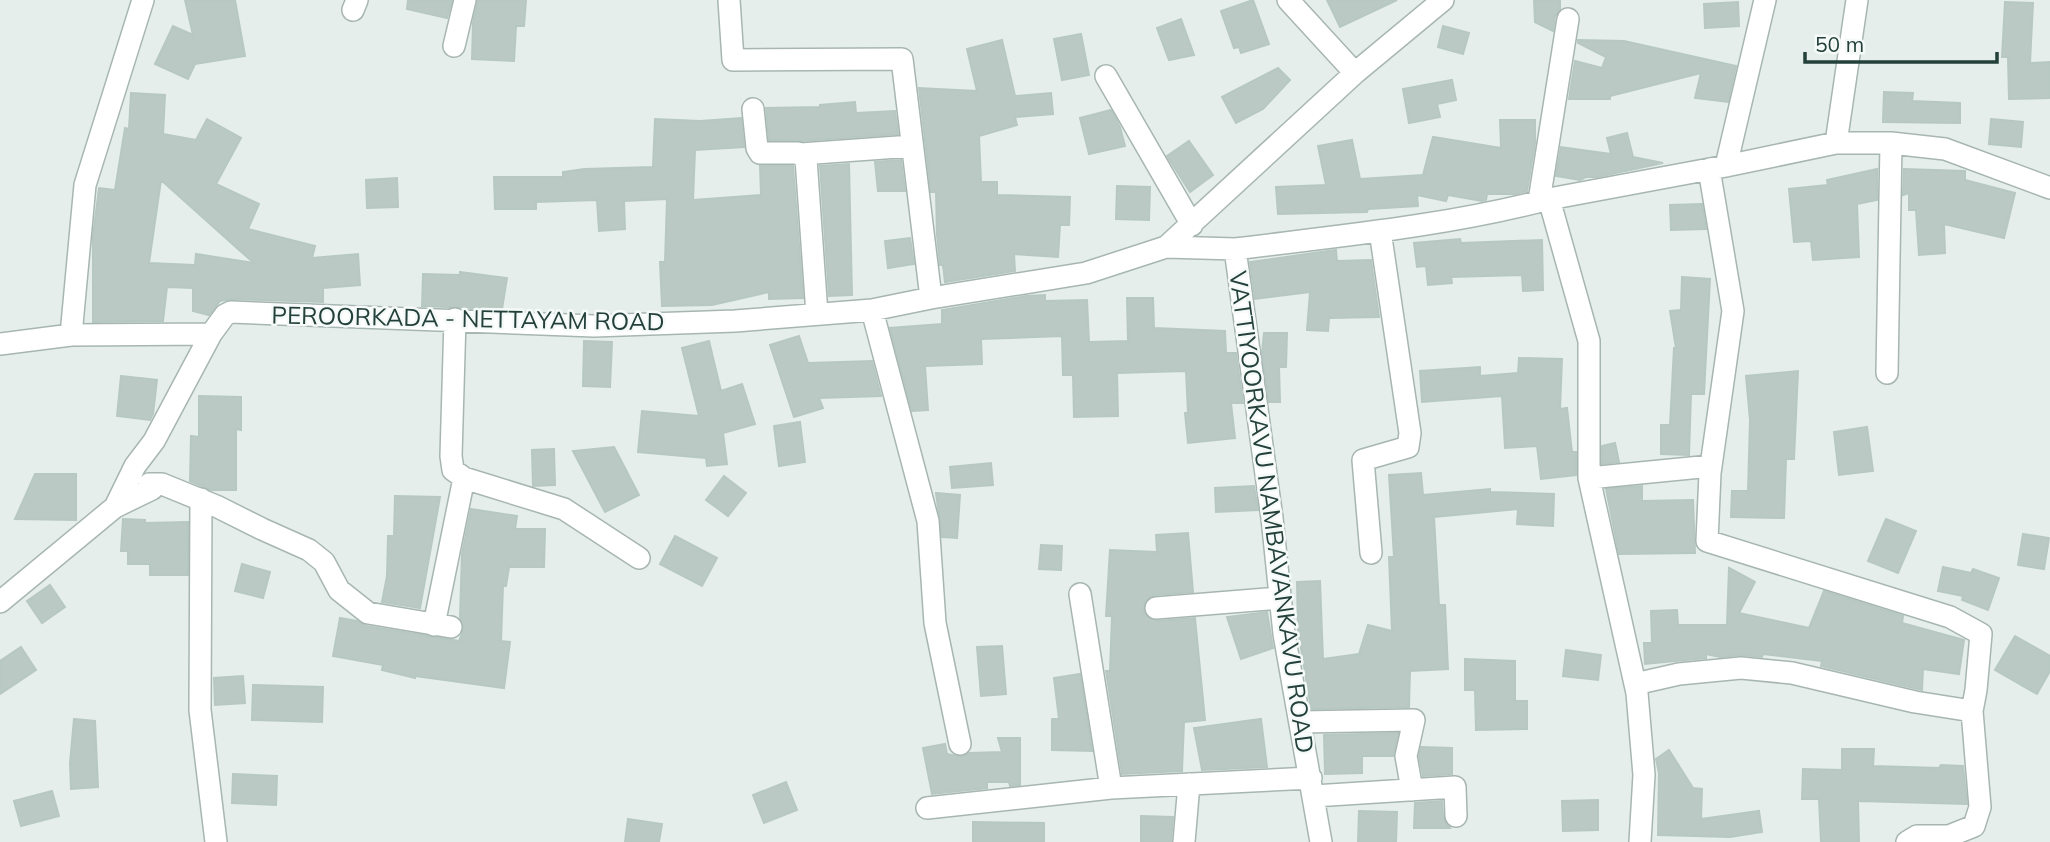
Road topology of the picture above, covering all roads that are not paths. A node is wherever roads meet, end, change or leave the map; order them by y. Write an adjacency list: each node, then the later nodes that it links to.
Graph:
1 (143, 0): 29 (street)
2 (466, 0): 9 (street)
3 (729, 0): 15 (street)
4 (1288, 0): 10 (street)
5 (1443, 0): 10 (street, PEROORKADA - NETTAYAM ROAD)
6 (1765, 0): 17 (street)
7 (1857, 0): 13 (street)
8 (1568, 19): 19 (street)
9 (454, 47)
10 (1355, 72): 20 (street, PEROORKADA - NETTAYAM ROAD)
11 (1106, 76): 20 (street)
12 (752, 109): 16 (street)
13 (1836, 143): 14 (street); 17 (street)
14 (1891, 143): 18 (street); 31 (street)
15 (912, 146): 16 (street); 24 (street)
16 (802, 154): 26 (street)
17 (1717, 168): 19 (street); 32 (street)
18 (2050, 188)
19 (1544, 200): 21 (street); 34 (street)
20 (1192, 225): 22 (street, PEROORKADA - NETTAYAM ROAD)
21 (1380, 230): 23 (street); 37 (street)
22 (1166, 247): 23 (street, VATTIYOORKAVU NAMBAVANKAVU ROAD); 24 (street, PEROORKADA - NETTAYAM ROAD)
23 (1235, 249): 40 (street, VATTIYOORKAVU NAMBAVANKAVU ROAD)
24 (931, 298): 25 (street, PEROORKADA - NETTAYAM ROAD)
25 (872, 310): 26 (street, PEROORKADA - NETTAYAM ROAD); 46 (street)
26 (817, 314): 27 (street, PEROORKADA - NETTAYAM ROAD)
27 (454, 319): 28 (street, PEROORKADA - NETTAYAM ROAD); 33 (street)
28 (211, 334): 29 (street); 36 (street, PEROORKADA - NETTAYAM ROAD)
29 (71, 335): 30 (street)
30 (0, 344)
31 (1887, 373)
32 (1711, 466): 34 (street); 44 (street)
33 (464, 478): 35 (street); 38 (street)
34 (1589, 478): 43 (street)
35 (201, 499): 36 (street); 53 (street)
36 (115, 507): 41 (street, PEROORKADA - NETTAYAM ROAD)
37 (1371, 553)
38 (639, 558)
39 (1080, 594): 49 (street)
40 (1280, 598): 42 (street); 45 (street, VATTIYOORKAVU NAMBAVANKAVU ROAD)
41 (0, 602)
42 (1156, 608)
43 (1635, 684): 44 (street); 56 (street)
44 (1972, 710): 57 (street)
45 (1300, 722): 48 (street, VATTIYOORKAVU NAMBAVANKAVU ROAD); 50 (street)
46 (960, 744)
47 (1189, 784): 48 (street); 49 (street); 54 (street)
48 (1312, 787): 50 (street); 55 (street, VATTIYOORKAVU NAMBAVANKAVU ROAD)
49 (1111, 788): 51 (street)
50 (1412, 790): 52 (street)
51 (927, 808)
52 (1457, 816)
53 (216, 842)
54 (1184, 842)
55 (1321, 842)
56 (1640, 842)
57 (1907, 842)

